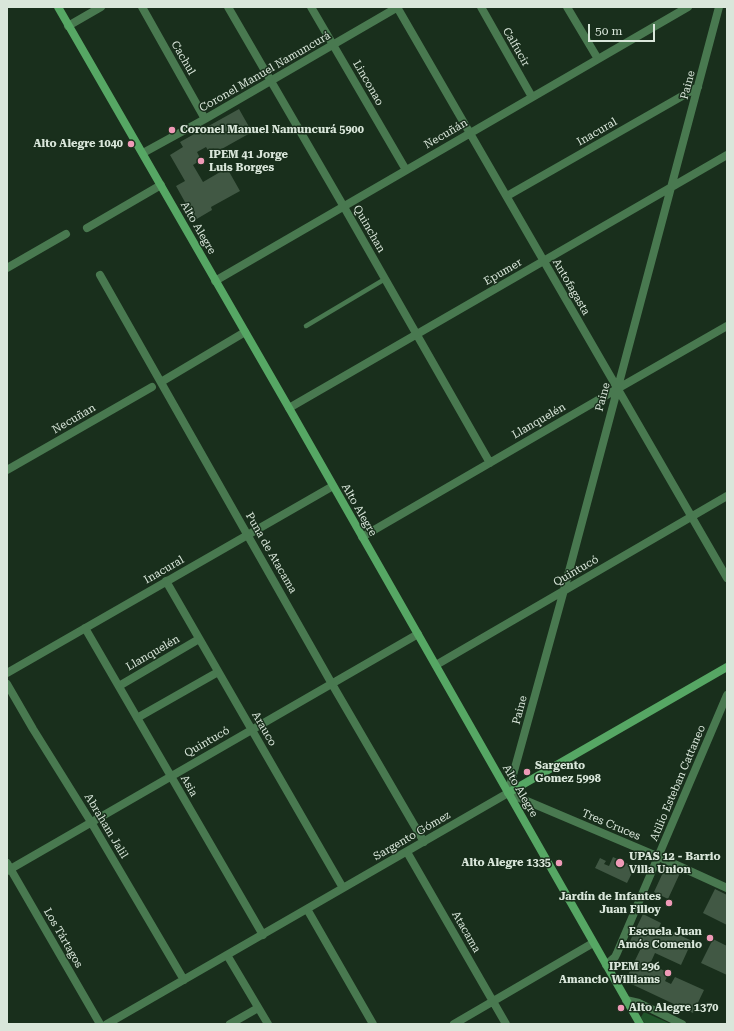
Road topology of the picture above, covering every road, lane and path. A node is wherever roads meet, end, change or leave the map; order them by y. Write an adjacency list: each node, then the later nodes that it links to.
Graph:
1 (58, 7): 11 (main road, Alto Alegre)
2 (101, 7): 11 (street)
3 (142, 7): 17 (street, Cachul)
4 (228, 7): 14 (street, Quinchan)
5 (311, 7): 12 (street, Linconao)
6 (397, 7): 12 (street, Coronel Manuel Namuncurá); 18 (street, Antofagasta)
7 (481, 7): 16 (street, Calfucir)
8 (567, 7): 13 (street)
9 (688, 7): 13 (street, Necuñán)
10 (719, 7): 15 (street, Paine)
11 (68, 26): 19 (main road, Alto Alegre)
12 (333, 45): 14 (street, Coronel Manuel Namuncurá); 21 (street, Linconao)
13 (598, 59): 16 (street, Necuñán)
14 (270, 81): 17 (street, Coronel Manuel Namuncurá); 25 (street, Quinchan)
15 (698, 87): 23 (street, Paine); 24 (street, Inacural)
16 (532, 97): 18 (street, Necuñán)
17 (206, 119): 19 (street, Coronel Manuel Namuncurá)
18 (471, 133): 21 (street, Necuñán); 24 (street, Antofagasta)
19 (143, 153): 22 (main road, Alto Alegre)
20 (727, 155): 23 (street, Epumer)
21 (406, 170): 25 (street, Necuñán)
22 (161, 185): 26 (street); 32 (main road, Alto Alegre)
23 (672, 187): 28 (street, Epumer); 39 (street, Paine)
24 (507, 196): 28 (street, Antofagasta)
25 (344, 207): 31 (street, Quinchan); 32 (street, Necuñán)
26 (87, 228)
27 (66, 234): 29 (street)
28 (543, 261): 36 (street, Epumer); 39 (street, Antofagasta)
29 (7, 268)
30 (100, 275): 37 (street, Puna de Atacama)
31 (385, 279): 33 (lane); 36 (street, Quinchan)
32 (215, 280): 35 (main road, Alto Alegre)
33 (306, 326)
34 (727, 326): 39 (street, Llanquelén)
35 (245, 332): 37 (street); 40 (main road, Alto Alegre)
36 (417, 334): 40 (street, Epumer); 41 (street, Quinchan)
37 (161, 382): 46 (street, Puna de Atacama)
38 (152, 387): 42 (street, Necuñan)
39 (617, 388): 41 (street, Llanquelén); 45 (street, Antofagasta); 50 (street, Paine)
40 (289, 408): 43 (main road, Alto Alegre)
41 (490, 463): 47 (street, Llanquelén)
42 (7, 470)
43 (333, 486): 46 (street, Inacural); 47 (main road, Alto Alegre)
44 (727, 496): 45 (street, Quintucó)
45 (691, 517): 48 (street, Antofagasta); 50 (street, Quintucó)
46 (248, 534): 49 (street, Inacural); 59 (street, Puna de Atacama)
47 (362, 537): 52 (main road, Alto Alegre)
48 (727, 578)
49 (166, 582): 51 (street, Inacural); 53 (street, Arauco)
50 (564, 590): 54 (street, Quintucó); 65 (street, Paine)
51 (85, 628): 57 (street, Inacural); 60 (street, Asia)
52 (418, 634): 54 (main road, Alto Alegre); 59 (street, Quintucó)
53 (199, 639): 56 (street, Arauco); 60 (street, Llanquelén)
54 (436, 665): 65 (main road, Alto Alegre)
55 (727, 667): 65 (main road, Sargento Gómez)
56 (218, 672): 62 (street); 63 (street, Arauco)
57 (7, 673)
58 (7, 684): 66 (street, Abraham Jalil)
59 (332, 684): 63 (street, Quintucó); 67 (street, Puna de Atacama)
60 (119, 686): 62 (street, Asia)
61 (727, 696): 69 (street, Atilio Esteban Cattaneo)
62 (137, 718): 64 (street, Asia)
63 (251, 730): 64 (street, Quintucó); 71 (street, Arauco)
64 (171, 776): 66 (street, Quintucó); 74 (street, Asia)
65 (508, 793): 67 (street, Sargento Gómez); 69 (street, Tres Cruces); 75 (main road, Alto Alegre)
66 (91, 822): 70 (street, Quintucó); 78 (street, Abraham Jalil)
67 (424, 842): 68 (street, Sargento Gómez)
68 (407, 852): 71 (street, Sargento Gómez); 80 (street, Atacama)
69 (659, 856): 72 (street, Tres Cruces); 77 (street, Atilio Esteban Cattaneo)
70 (8, 868): 83 (street, Los Tártagos)
71 (343, 888): 73 (street, Sargento Gómez)
72 (727, 888)
73 (307, 909): 74 (street, Sargento Gómez); 86 (street)
74 (262, 935): 76 (street, Sargento Gómez)
75 (593, 943): 77 (main road, Alto Alegre); 80 (street)
76 (228, 955): 78 (street, Sargento Gómez); 81 (street)
77 (606, 965): 79 (main road, Alto Alegre)
78 (184, 980): 82 (street, Sargento Gómez)
79 (626, 1000): 89 (main road, Alto Alegre); 90 (street)
80 (493, 1001): 87 (street); 88 (street, Atacama)
81 (258, 1008): 84 (street); 85 (street)
82 (111, 1023)
83 (100, 1024)
84 (230, 1024)
85 (268, 1024)
86 (373, 1024)
87 (454, 1024)
88 (506, 1024)
89 (640, 1024)
90 (682, 1024)

